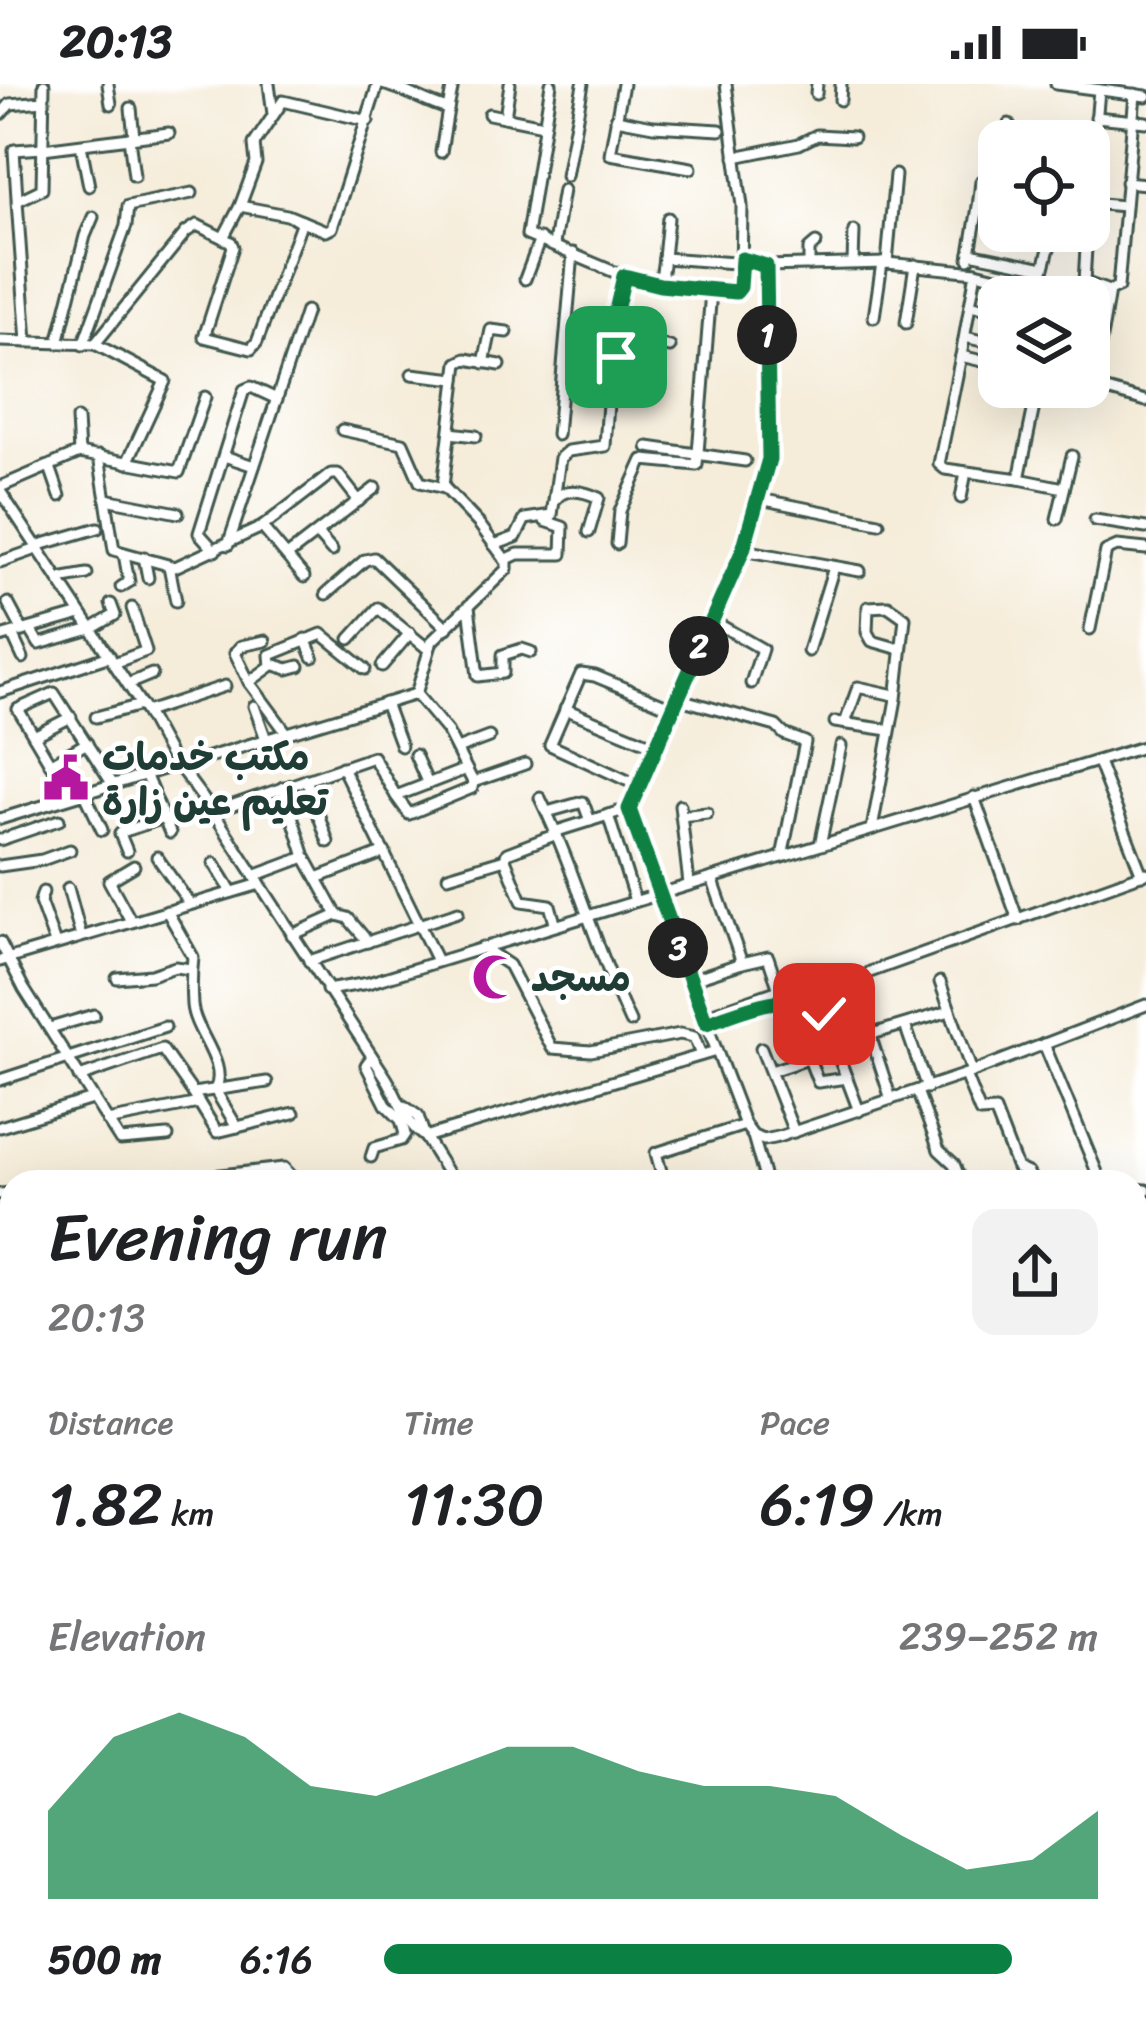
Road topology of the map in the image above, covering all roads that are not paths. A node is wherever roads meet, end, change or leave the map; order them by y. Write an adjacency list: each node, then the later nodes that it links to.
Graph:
1 (44, 84): 16 (street)
2 (108, 84): 17 (street)
3 (269, 84): 22 (street)
4 (453, 84): 19 (street)
5 (510, 84): 23 (street)
6 (551, 84): 30 (street)
7 (584, 84): 46 (street)
8 (623, 84): 25 (street)
9 (726, 84): 42 (street)
10 (841, 84): 15 (street)
11 (1056, 84): 13 (street)
12 (386, 85): 19 (street); 28 (street)
13 (1099, 90): 14 (street); 24 (street)
14 (1140, 95): 27 (street)
15 (840, 100)
16 (44, 101): 20 (street); 37 (street)
17 (111, 104)
18 (130, 108): 35 (street)
19 (448, 109): 39 (street)
20 (1, 114)
21 (489, 114): 23 (street)
22 (273, 115): 28 (street); 54 (street)
23 (505, 117): 30 (street)
24 (1096, 117): 26 (street); 27 (street)
25 (616, 119): 31 (street); 43 (street)
26 (1096, 120)
27 (1132, 121): 29 (street); 40 (street)
28 (368, 122): 61 (street)
29 (1146, 122)
30 (543, 125): 64 (street)
31 (720, 130)
32 (169, 133): 35 (street)
33 (8, 135): 38 (street)
34 (854, 136): 42 (street)
35 (131, 138): 36 (street); 45 (street)
36 (81, 145): 37 (street); 49 (street)
37 (43, 148): 38 (street); 52 (street)
38 (14, 150): 52 (street)
39 (441, 152)
40 (1129, 152): 41 (street); 47 (street)
41 (1146, 154)
42 (736, 157): 71 (street)
43 (691, 168)
44 (895, 175): 73 (street)
45 (134, 176)
46 (566, 176)
47 (1126, 182): 48 (street); 55 (street)
48 (1146, 184)
49 (89, 186)
50 (563, 190): 58 (street)
51 (192, 193): 96 (street)
52 (17, 198): 94 (street)
53 (1110, 205): 55 (street)
54 (240, 206): 61 (street); 63 (street)
55 (1124, 206): 82 (street)
56 (978, 207): 68 (street)
57 (545, 213): 58 (street)
58 (559, 215): 66 (street)
59 (93, 218): 95 (street)
60 (668, 218): 70 (street)
61 (302, 221): 63 (street)
62 (854, 231): 72 (street)
63 (223, 238): 96 (street)
64 (539, 239): 66 (street); 80 (street)
65 (816, 243): 74 (street)
66 (554, 244): 69 (street)
67 (1049, 252): 68 (street)
68 (970, 253): 77 (street)
69 (573, 254): 78 (street); 114 (street)
70 (664, 258): 71 (street); 81 (street)
71 (738, 261): 76 (street); 83 (street)
72 (853, 263): 73 (street); 74 (street)
73 (885, 263): 75 (street); 87 (street)
74 (809, 265): 76 (street)
75 (915, 265): 77 (street); 88 (street)
76 (766, 266): 136 (street)
77 (971, 271): 79 (street); 84 (street)
78 (624, 276): 81 (street); 90 (street)
79 (989, 276)
80 (525, 279)
81 (660, 285): 83 (street)
82 (1110, 290)
83 (711, 291): 118 (street)
84 (970, 305): 85 (street); 91 (street)
85 (978, 307)
86 (306, 310): 107 (street)
87 (874, 317)
88 (906, 323)
89 (507, 332): 100 (street)
90 (615, 335): 97 (street); 103 (street)
91 (964, 337): 92 (street); 98 (street)
92 (978, 340)
93 (0, 341): 94 (street)
94 (27, 342): 95 (street)
95 (58, 344): 96 (street)
96 (89, 344): 123 (street)
97 (670, 347)
98 (961, 356): 99 (street); 126 (street)
99 (978, 360)
100 (484, 363): 101 (street); 104 (street)
101 (500, 365)
102 (412, 374): 104 (street)
103 (626, 374)
104 (456, 379): 113 (street)
105 (1110, 390): 108 (street)
106 (205, 397): 123 (street)
107 (277, 398): 120 (street); 125 (street)
108 (1146, 400)
109 (608, 403): 135 (street)
110 (1034, 408): 127 (street)
111 (76, 419): 117 (street)
112 (341, 430): 129 (street)
113 (450, 433): 115 (street); 129 (street)
114 (557, 435)
115 (476, 436)
116 (648, 447): 118 (street)
117 (79, 453): 119 (street); 124 (street)
118 (699, 454): 122 (street); 151 (street)
119 (99, 456): 123 (street); 134 (street)
120 (224, 456): 125 (street); 156 (street)
121 (1072, 456): 130 (street)
122 (745, 460)
123 (127, 463)
124 (50, 466): 131 (street); 132 (street)
125 (254, 466): 152 (street)
126 (967, 472): 127 (street); 133 (street)
127 (1019, 479): 130 (street)
128 (375, 488): 137 (street)
129 (444, 488): 150 (street)
130 (1064, 488): 140 (street)
131 (1, 494): 153 (street)
132 (60, 496)
133 (961, 498)
134 (106, 499): 138 (street); 158 (street)
135 (556, 499): 139 (street); 147 (street)
136 (760, 499): 143 (street); 155 (street)
137 (359, 502): 144 (street); 148 (street)
138 (178, 513)
139 (540, 519): 150 (street); 161 (street)
140 (1057, 519)
141 (1095, 520): 146 (street)
142 (61, 523): 149 (street)
143 (879, 524)
144 (262, 527): 152 (street); 159 (street)
145 (98, 528): 149 (street)
146 (1146, 528)
147 (589, 532)
148 (318, 535): 157 (street); 159 (street)
149 (67, 537): 153 (street)
150 (494, 544): 161 (street)
151 (617, 544)
152 (228, 545): 156 (street)
153 (36, 547): 162 (street); 169 (street)
154 (1146, 549): 181 (street)
155 (743, 550): 164 (street); 178 (street)
156 (215, 551): 163 (street)
157 (332, 551)
158 (124, 554): 160 (street); 170 (street)
159 (287, 556): 167 (street)
160 (144, 557): 163 (street); 168 (street)
161 (505, 560): 175 (street)
162 (0, 562)
163 (169, 566): 172 (street)
164 (834, 567): 165 (street); 189 (street)
165 (860, 571)
166 (87, 574): 169 (street)
167 (304, 577)
168 (148, 578)
169 (58, 579): 177 (street)
170 (121, 587)
171 (326, 594): 180 (street)
172 (176, 601)
173 (8, 603): 182 (street)
174 (111, 604): 179 (street)
175 (469, 607): 180 (street); 190 (street)
176 (132, 608): 193 (street)
177 (81, 614): 179 (street); 182 (street)
178 (711, 620): 200 (street); 207 (street)
179 (91, 628): 182 (street); 193 (street)
180 (447, 628): 187 (street)
181 (1090, 629)
182 (16, 633): 192 (street)
183 (410, 633): 185 (street); 187 (street); 196 (street)
184 (305, 638): 191 (street); 194 (street); 197 (street)
185 (350, 639)
186 (265, 641): 199 (street)
187 (428, 649): 204 (street)
188 (900, 649): 188 (street); 205 (street)
189 (808, 651)
190 (531, 652)
191 (313, 657)
192 (22, 658)
193 (112, 660): 201 (street); 203 (street)
194 (272, 664): 195 (street); 199 (street)
195 (299, 666)
196 (382, 666)
197 (365, 669)
198 (152, 674): 201 (street)
199 (249, 682): 214 (street)
200 (751, 683)
201 (128, 684): 209 (street)
202 (225, 686): 209 (street)
203 (0, 692)
204 (416, 694): 206 (street); 223 (street)
205 (894, 695): 213 (street); 213 (street)
206 (385, 703): 214 (street); 219 (street)
207 (674, 703): 210 (street); 220 (street); 264 (street)
208 (254, 706): 217 (street)
209 (143, 708): 212 (street); 228 (street)
210 (565, 709): 220 (street); 236 (street)
211 (71, 717): 215 (street); 215 (street); 218 (street)
212 (96, 717)
213 (889, 730): 252 (street)
214 (286, 732): 217 (street)
215 (34, 736): 226 (street)
216 (489, 737): 223 (street)
217 (266, 739): 228 (street)
218 (87, 742): 226 (street); 234 (street)
219 (401, 746)
220 (655, 746): 236 (street)
221 (841, 746): 258 (street)
222 (1146, 746): 225 (street)
223 (457, 749): 230 (street)
224 (415, 754): 235 (street)
225 (1098, 762): 241 (street); 269 (street)
226 (50, 764): 240 (street)
227 (525, 764): 233 (street)
228 (176, 767): 231 (street); 243 (street)
229 (342, 767): 232 (street); 239 (street); 261 (street)
230 (466, 769): 233 (street); 235 (street)
231 (145, 774): 234 (street); 248 (street)
232 (306, 779): 237 (street); 257 (street)
233 (473, 782): 239 (street)
234 (112, 783): 238 (street)
235 (428, 784): 239 (street)
236 (637, 785): 245 (street)
237 (283, 787): 243 (street); 263 (street)
238 (84, 792): 240 (street); 253 (street)
239 (396, 796)
240 (70, 797): 249 (street)
241 (974, 797): 252 (street); 285 (street)
242 (541, 798): 244 (street)
243 (213, 812): 273 (street)
244 (547, 812): 251 (street); 255 (street)
245 (630, 812): 247 (street); 278 (street)
246 (707, 813): 274 (street)
247 (608, 815): 251 (street); 279 (street)
248 (164, 818): 254 (street); 260 (street)
249 (0, 820)
250 (59, 820): 256 (street)
251 (590, 821): 255 (street)
252 (872, 829): 258 (street)
253 (102, 830)
254 (170, 833)
255 (557, 833): 265 (street); 283 (street)
256 (0, 840)
257 (328, 842)
258 (820, 845): 264 (street)
259 (70, 850): 267 (street)
260 (127, 851)
261 (386, 852): 271 (street); 288 (street)
262 (157, 857): 280 (street)
263 (305, 857): 271 (street); 273 (street)
264 (782, 857): 272 (street)
265 (505, 859): 270 (street); 287 (street)
266 (214, 863): 277 (street)
267 (0, 866)
268 (134, 866): 286 (street)
269 (1144, 874): 285 (street)
270 (448, 876)
271 (317, 878): 284 (street)
272 (712, 878): 274 (street); 298 (street)
273 (257, 880): 277 (street); 289 (street)
274 (689, 884): 278 (street)
275 (68, 888): 290 (street)
276 (43, 892): 293 (street)
277 (232, 892): 280 (street)
278 (659, 899): 279 (street); 302 (street)
279 (637, 900): 283 (street)
280 (190, 904): 281 (street)
281 (166, 911): 286 (street); 299 (street)
282 (458, 912): 288 (street)
283 (585, 914): 287 (street); 310 (street)
284 (338, 915): 289 (street); 292 (street)
285 (1018, 920): 300 (street)
286 (131, 921): 290 (street)
287 (555, 923): 294 (street)
288 (421, 927): 292 (street); 297 (street)
289 (292, 934): 296 (street)
290 (82, 936): 293 (street)
291 (0, 942): 295 (street)
292 (368, 942): 296 (street)
293 (56, 943): 295 (street)
294 (482, 947): 297 (street); 320 (street)
295 (5, 960): 313 (street)
296 (309, 961): 304 (street)
297 (437, 961): 304 (street)
298 (742, 963): 302 (street); 309 (street)
299 (191, 969): 301 (street); 330 (street)
300 (870, 972)
301 (117, 978)
302 (690, 980): 309 (street)
303 (940, 982): 307 (street)
304 (327, 990): 321 (street)
305 (1146, 1005): 316 (street)
306 (862, 1010): 315 (street)
307 (950, 1011): 312 (street); 325 (street)
308 (94, 1015): 313 (street)
309 (705, 1019): 317 (street); 319 (street)
310 (630, 1022)
311 (796, 1025): 322 (street)
312 (904, 1025): 315 (street); 331 (street)
313 (50, 1028): 323 (street)
314 (165, 1028): 323 (street)
315 (869, 1036): 317 (street); 334 (street)
316 (1044, 1044): 325 (street); 353 (street)
317 (836, 1045): 327 (street)
318 (760, 1048): 324 (street)
319 (716, 1051): 320 (street); 339 (street)
320 (701, 1055): 346 (street)
321 (372, 1057): 346 (street); 347 (street)
322 (808, 1059): 324 (street); 327 (street)
323 (68, 1060): 326 (street); 328 (street)
324 (771, 1071): 342 (street)
325 (968, 1074): 331 (street); 352 (street)
326 (79, 1077): 332 (street); 333 (street)
327 (847, 1078): 336 (street)
328 (0, 1080)
329 (267, 1082): 330 (street)
330 (214, 1090): 332 (street); 341 (street)
331 (922, 1090): 334 (street); 351 (street)
332 (196, 1098): 335 (street); 341 (street)
333 (92, 1099): 338 (street); 340 (street)
334 (891, 1100): 336 (street)
335 (148, 1111): 338 (street); 345 (street)
336 (859, 1111): 342 (street)
337 (294, 1113): 341 (street)
338 (107, 1120): 345 (street)
339 (745, 1125): 344 (street); 349 (street)
340 (0, 1127)
341 (237, 1127)
342 (794, 1132): 344 (street)
343 (168, 1136): 345 (street)
344 (753, 1136): 350 (street)
345 (154, 1138)
346 (425, 1138): 348 (street)
347 (371, 1157)
348 (445, 1170)
349 (661, 1170)
350 (763, 1170)
351 (956, 1170)
352 (1022, 1170)
353 (1096, 1170)

